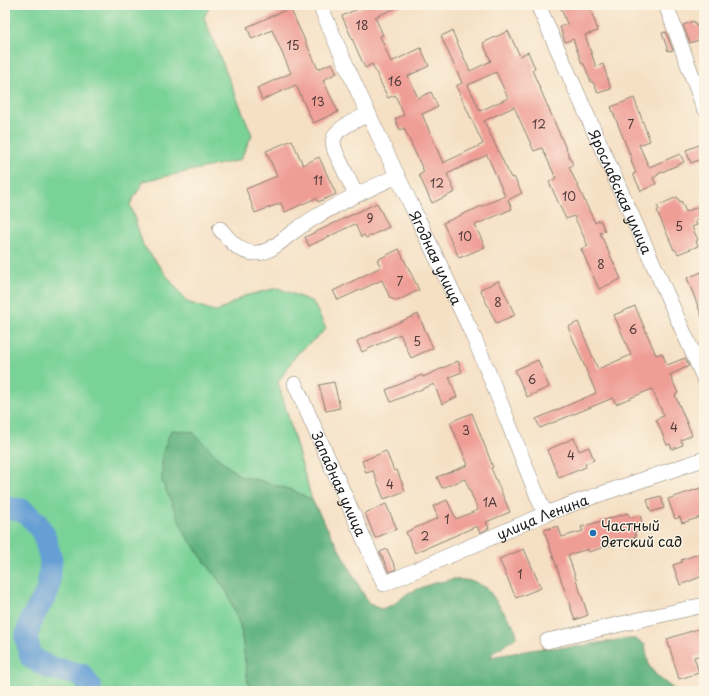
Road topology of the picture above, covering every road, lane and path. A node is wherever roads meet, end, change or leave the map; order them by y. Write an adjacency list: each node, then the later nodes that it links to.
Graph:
1 (320, 5): 5 (street, Ягодная улица)
2 (538, 5): 9 (street, Ярославская улица)
3 (666, 5): 4 (street)
4 (704, 108)
5 (369, 114): 6 (street, Ягодная улица); 7 (street)
6 (397, 176): 7 (street); 12 (street, Ягодная улица)
7 (356, 195): 8 (street)
8 (220, 229)
9 (704, 378)
10 (295, 384): 13 (street, Западная улица)
11 (704, 459): 12 (street, улица Ленина)
12 (545, 514): 13 (street, улица Ленина)
13 (384, 584)
14 (704, 605): 15 (street)
15 (546, 641)

